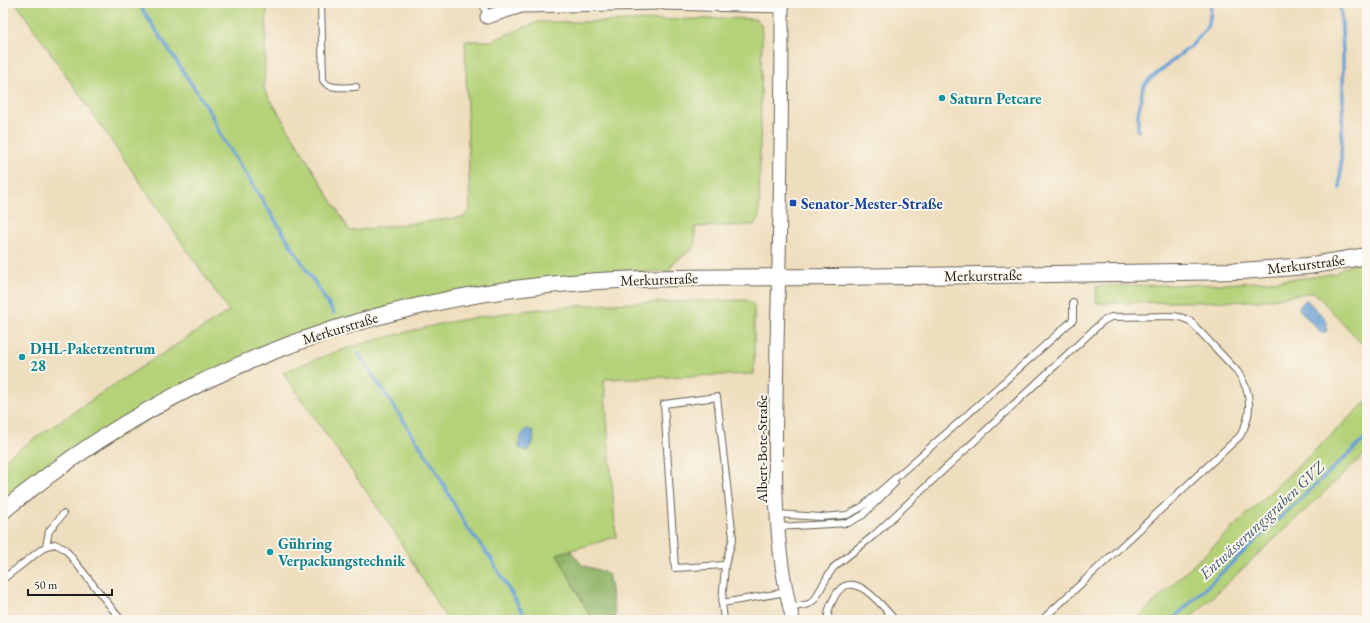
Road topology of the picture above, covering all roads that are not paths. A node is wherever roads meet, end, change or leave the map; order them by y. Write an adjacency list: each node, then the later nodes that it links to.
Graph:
1 (321, 3): 7 (lane)
2 (483, 3): 6 (lane)
3 (656, 3): 6 (street)
4 (665, 3): 5 (street)
5 (782, 4): 9 (street)
6 (487, 17)
7 (356, 88)
8 (1367, 256): 9 (street, Merkurstraße)
9 (779, 277): 12 (street, Merkurstraße); 14 (street, Albert-Bote-Straße)
10 (1073, 302): 11 (lane)
11 (933, 445): 14 (lane); 14 (lane)
12 (3, 511)
13 (63, 514): 15 (lane)
14 (777, 521): 18 (street, Albert-Bote-Straße)
15 (46, 546): 17 (lane); 21 (lane)
16 (725, 565): 16 (lane); 19 (lane)
17 (3, 579)
18 (787, 592): 19 (lane); 20 (street, Albert-Bote-Straße)
19 (722, 603): 22 (lane)
20 (791, 614): 25 (lane)
21 (121, 620)
22 (724, 620)
23 (828, 620): 24 (lane)
24 (895, 620)
25 (1042, 620)

